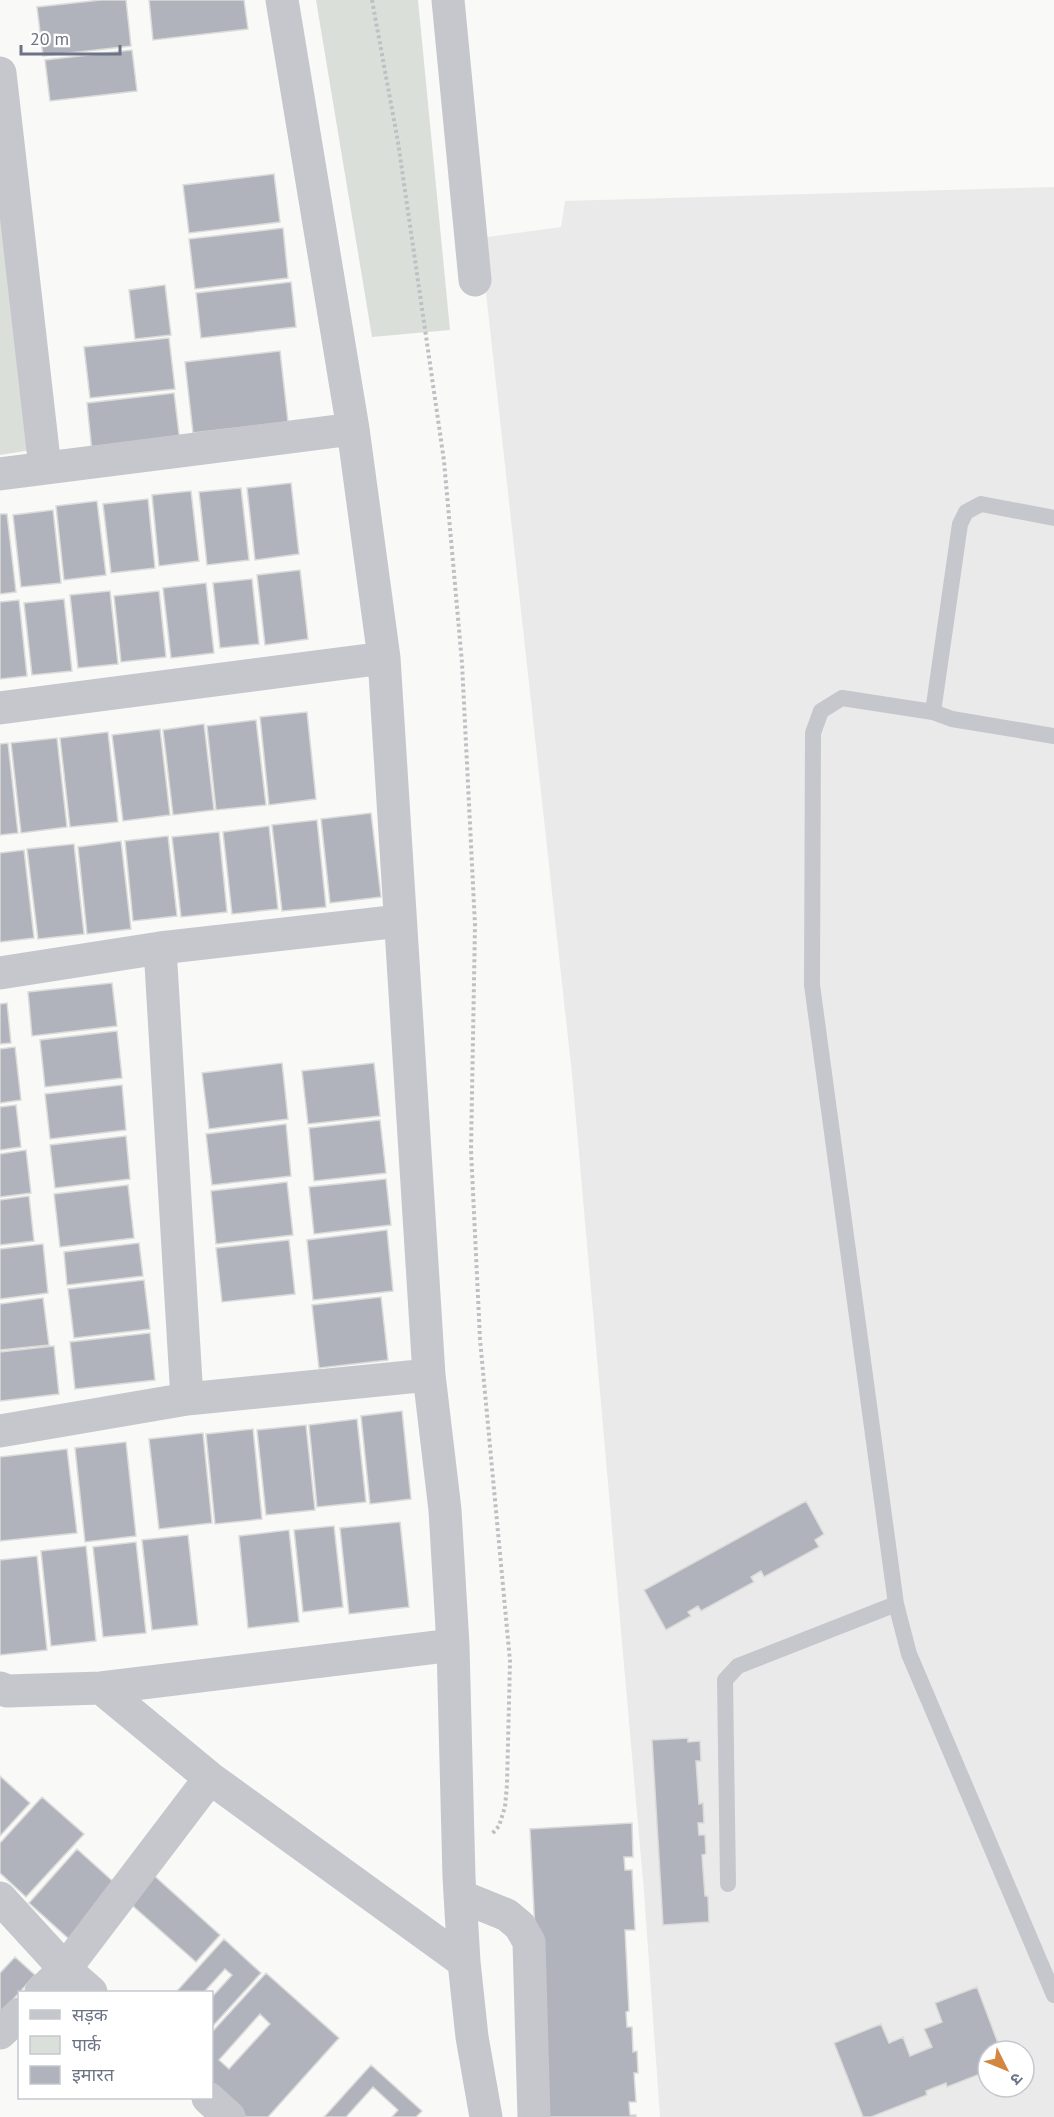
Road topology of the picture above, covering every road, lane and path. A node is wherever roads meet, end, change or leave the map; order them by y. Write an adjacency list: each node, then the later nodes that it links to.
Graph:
1 (282, 0): 6 (street)
2 (372, 0): 25 (path)
3 (448, 0): 5 (street)
4 (0, 73): 7 (street)
5 (475, 280)
6 (353, 429): 7 (street); 10 (street)
7 (45, 468): 8 (street)
8 (0, 474)
9 (1054, 518): 12 (lane)
10 (384, 658): 11 (street); 14 (street)
11 (0, 708)
12 (933, 712): 13 (lane); 20 (lane)
13 (1054, 736)
14 (400, 921): 15 (street); 17 (street)
15 (160, 948): 16 (street); 18 (street)
16 (0, 973)
17 (429, 1375): 18 (street); 21 (street)
18 (187, 1399): 19 (street)
19 (0, 1431)
20 (896, 1605): 26 (lane); 33 (lane)
21 (453, 1645): 23 (street); 27 (street)
22 (0, 1688): 23 (street)
23 (101, 1688): 24 (street)
24 (210, 1778): 29 (street); 30 (street)
25 (490, 1837)
26 (728, 1884)
27 (460, 1896): 29 (street); 39 (street)
28 (0, 1898): 30 (street)
29 (464, 1962): 38 (street)
30 (64, 1969): 31 (street); 32 (street)
31 (42, 1991)
32 (90, 1991)
33 (1054, 1995)
34 (18, 2016): 35 (street)
35 (0, 2033)
36 (210, 2099): 37 (street)
37 (229, 2117)
38 (486, 2117)
39 (534, 2117)

